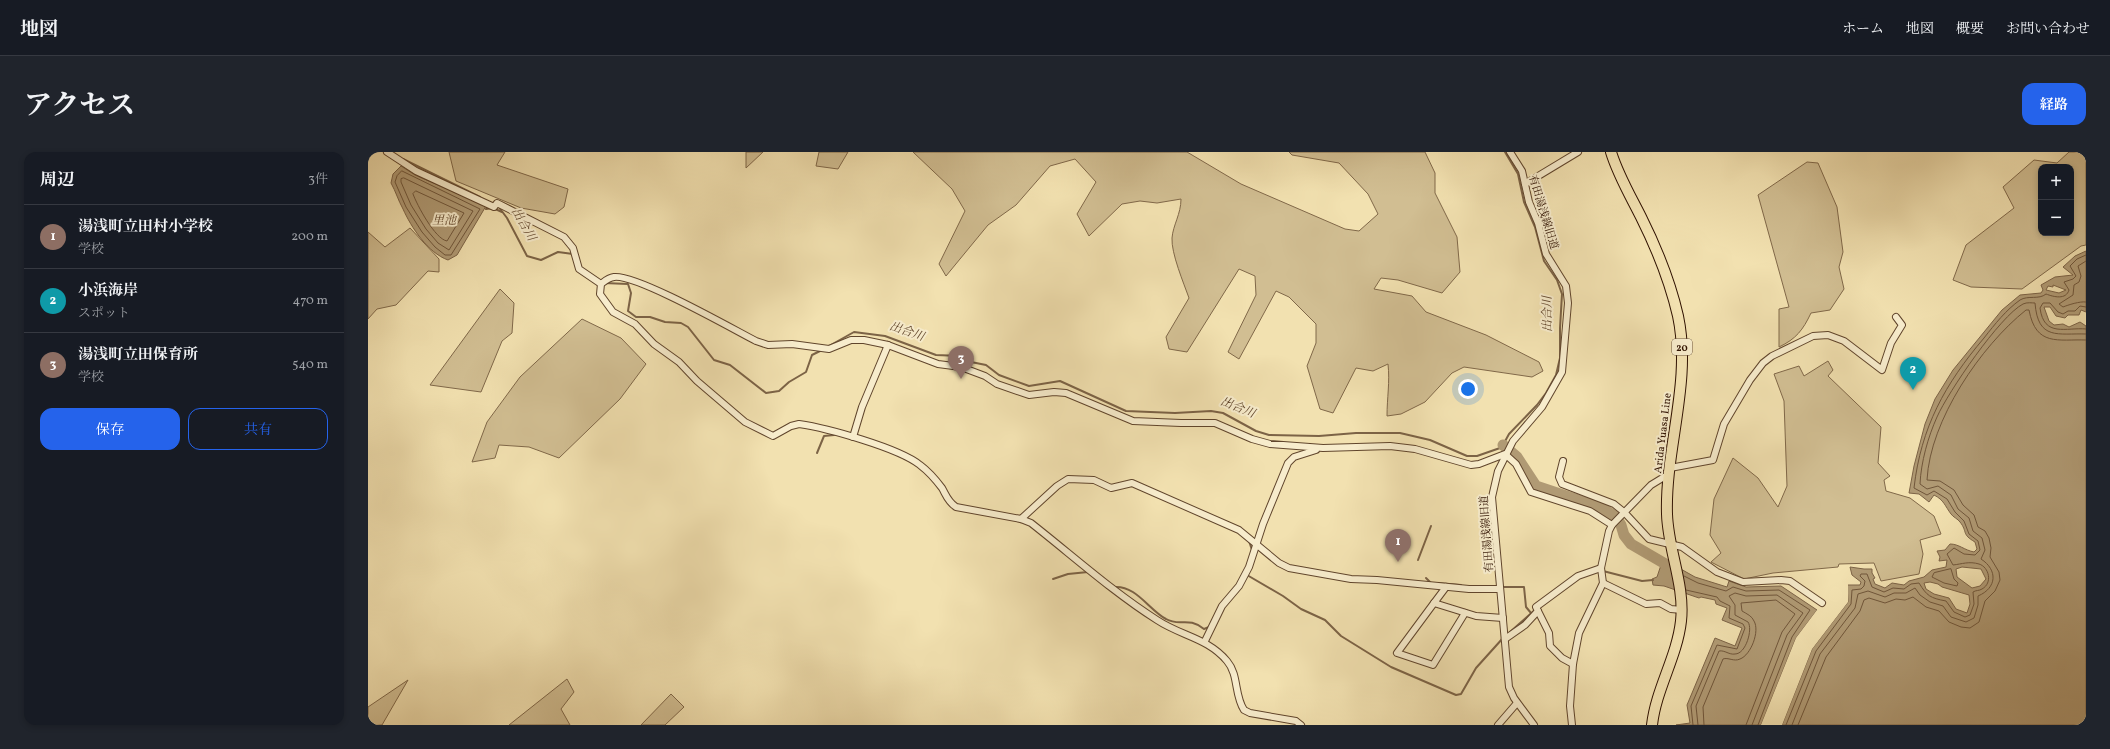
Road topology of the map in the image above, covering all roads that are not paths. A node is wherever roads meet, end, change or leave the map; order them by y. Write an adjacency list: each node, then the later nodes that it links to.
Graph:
1 (387, 152): 6 (street)
2 (1510, 152): 5 (street, 有田湯浅線旧道)
3 (1578, 152): 5 (street)
4 (1610, 152): 13 (main road, Arida Yuasa Line / 20)
5 (1525, 184): 11 (street, 有田湯浅線旧道)
6 (600, 284): 8 (street); 9 (street)
7 (1896, 317): 13 (street)
8 (888, 345): 9 (street); 10 (street)
9 (853, 437): 15 (street)
10 (1323, 448): 11 (street); 18 (street)
11 (1505, 454): 16 (street); 22 (street, 有田湯浅線旧道)
12 (1563, 461): 14 (street)
13 (1670, 471): 14 (street); 17 (main road, Arida Yuasa Line / 20)
14 (1624, 512): 16 (street); 17 (street)
15 (1021, 519): 18 (street); 30 (street)
16 (1612, 525): 19 (street)
17 (1670, 544): 24 (street); 25 (main road, Arida Yuasa Line / 20)
18 (1256, 545): 21 (street); 30 (street)
19 (1602, 568): 20 (street); 26 (street)
20 (1603, 583): 25 (street); 31 (street)
21 (1446, 587): 22 (street); 23 (street)
22 (1500, 589): 28 (street, 有田湯浅線旧道)
23 (1434, 603): 27 (street); 27 (street)
24 (1822, 603)
25 (1682, 610): 37 (main road, Arida Yuasa Line / 20)
26 (1538, 611): 29 (street); 31 (street)
27 (1465, 613): 28 (street)
28 (1503, 618): 29 (street, 有田湯浅線旧道)
29 (1505, 639): 32 (street, 有田湯浅線旧道)
30 (1205, 641): 33 (street)
31 (1573, 664): 36 (street)
32 (1517, 703): 34 (street); 35 (street, 有田湯浅線旧道)
33 (1301, 725)
34 (1498, 725)
35 (1534, 725)
36 (1572, 725)
37 (1652, 725)

